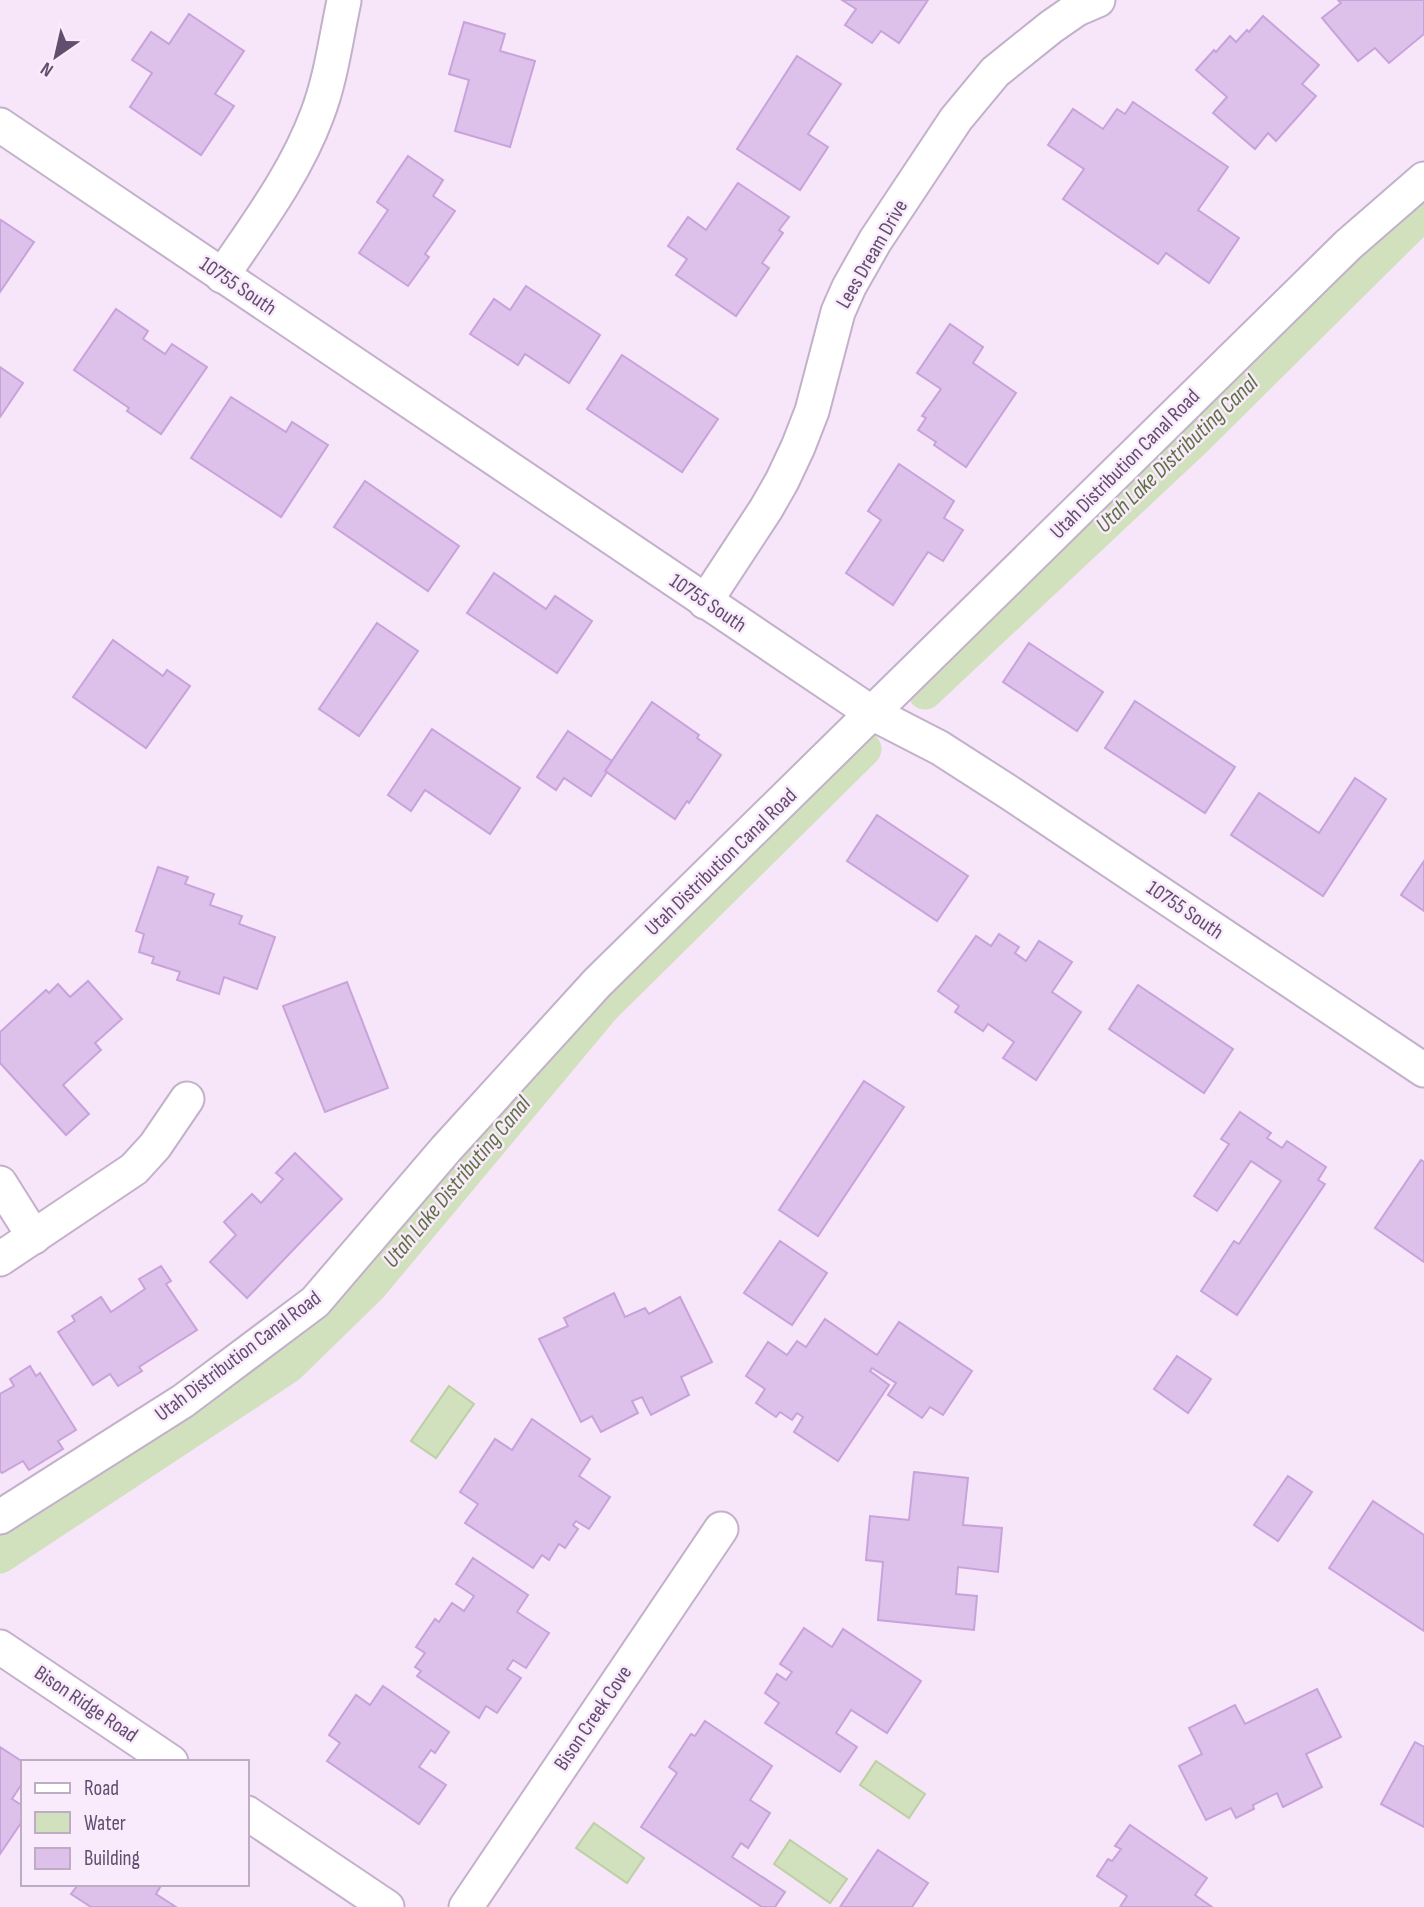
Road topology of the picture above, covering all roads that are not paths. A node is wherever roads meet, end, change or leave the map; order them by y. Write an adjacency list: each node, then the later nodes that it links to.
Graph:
1 (344, 1): 5 (street)
2 (1082, 3): 6 (street, Lees Dream Drive)
3 (0, 125): 5 (street, 10755 South)
4 (1424, 179): 7 (street, Utah Distribution Canal Road)
5 (222, 276): 6 (street, 10755 South)
6 (705, 602): 7 (street, 10755 South)
7 (872, 713): 8 (street, 10755 South); 13 (street, Utah Distribution Canal Road)
8 (1424, 1070)
9 (187, 1099): 11 (street)
10 (0, 1184): 11 (street)
11 (34, 1237): 12 (street)
12 (0, 1259)
13 (0, 1517)
14 (721, 1529): 19 (street, Bison Creek Cove)
15 (0, 1647): 16 (street, Bison Ridge Road)
16 (168, 1760)
17 (248, 1814): 18 (street)
18 (387, 1907)
19 (466, 1907)

